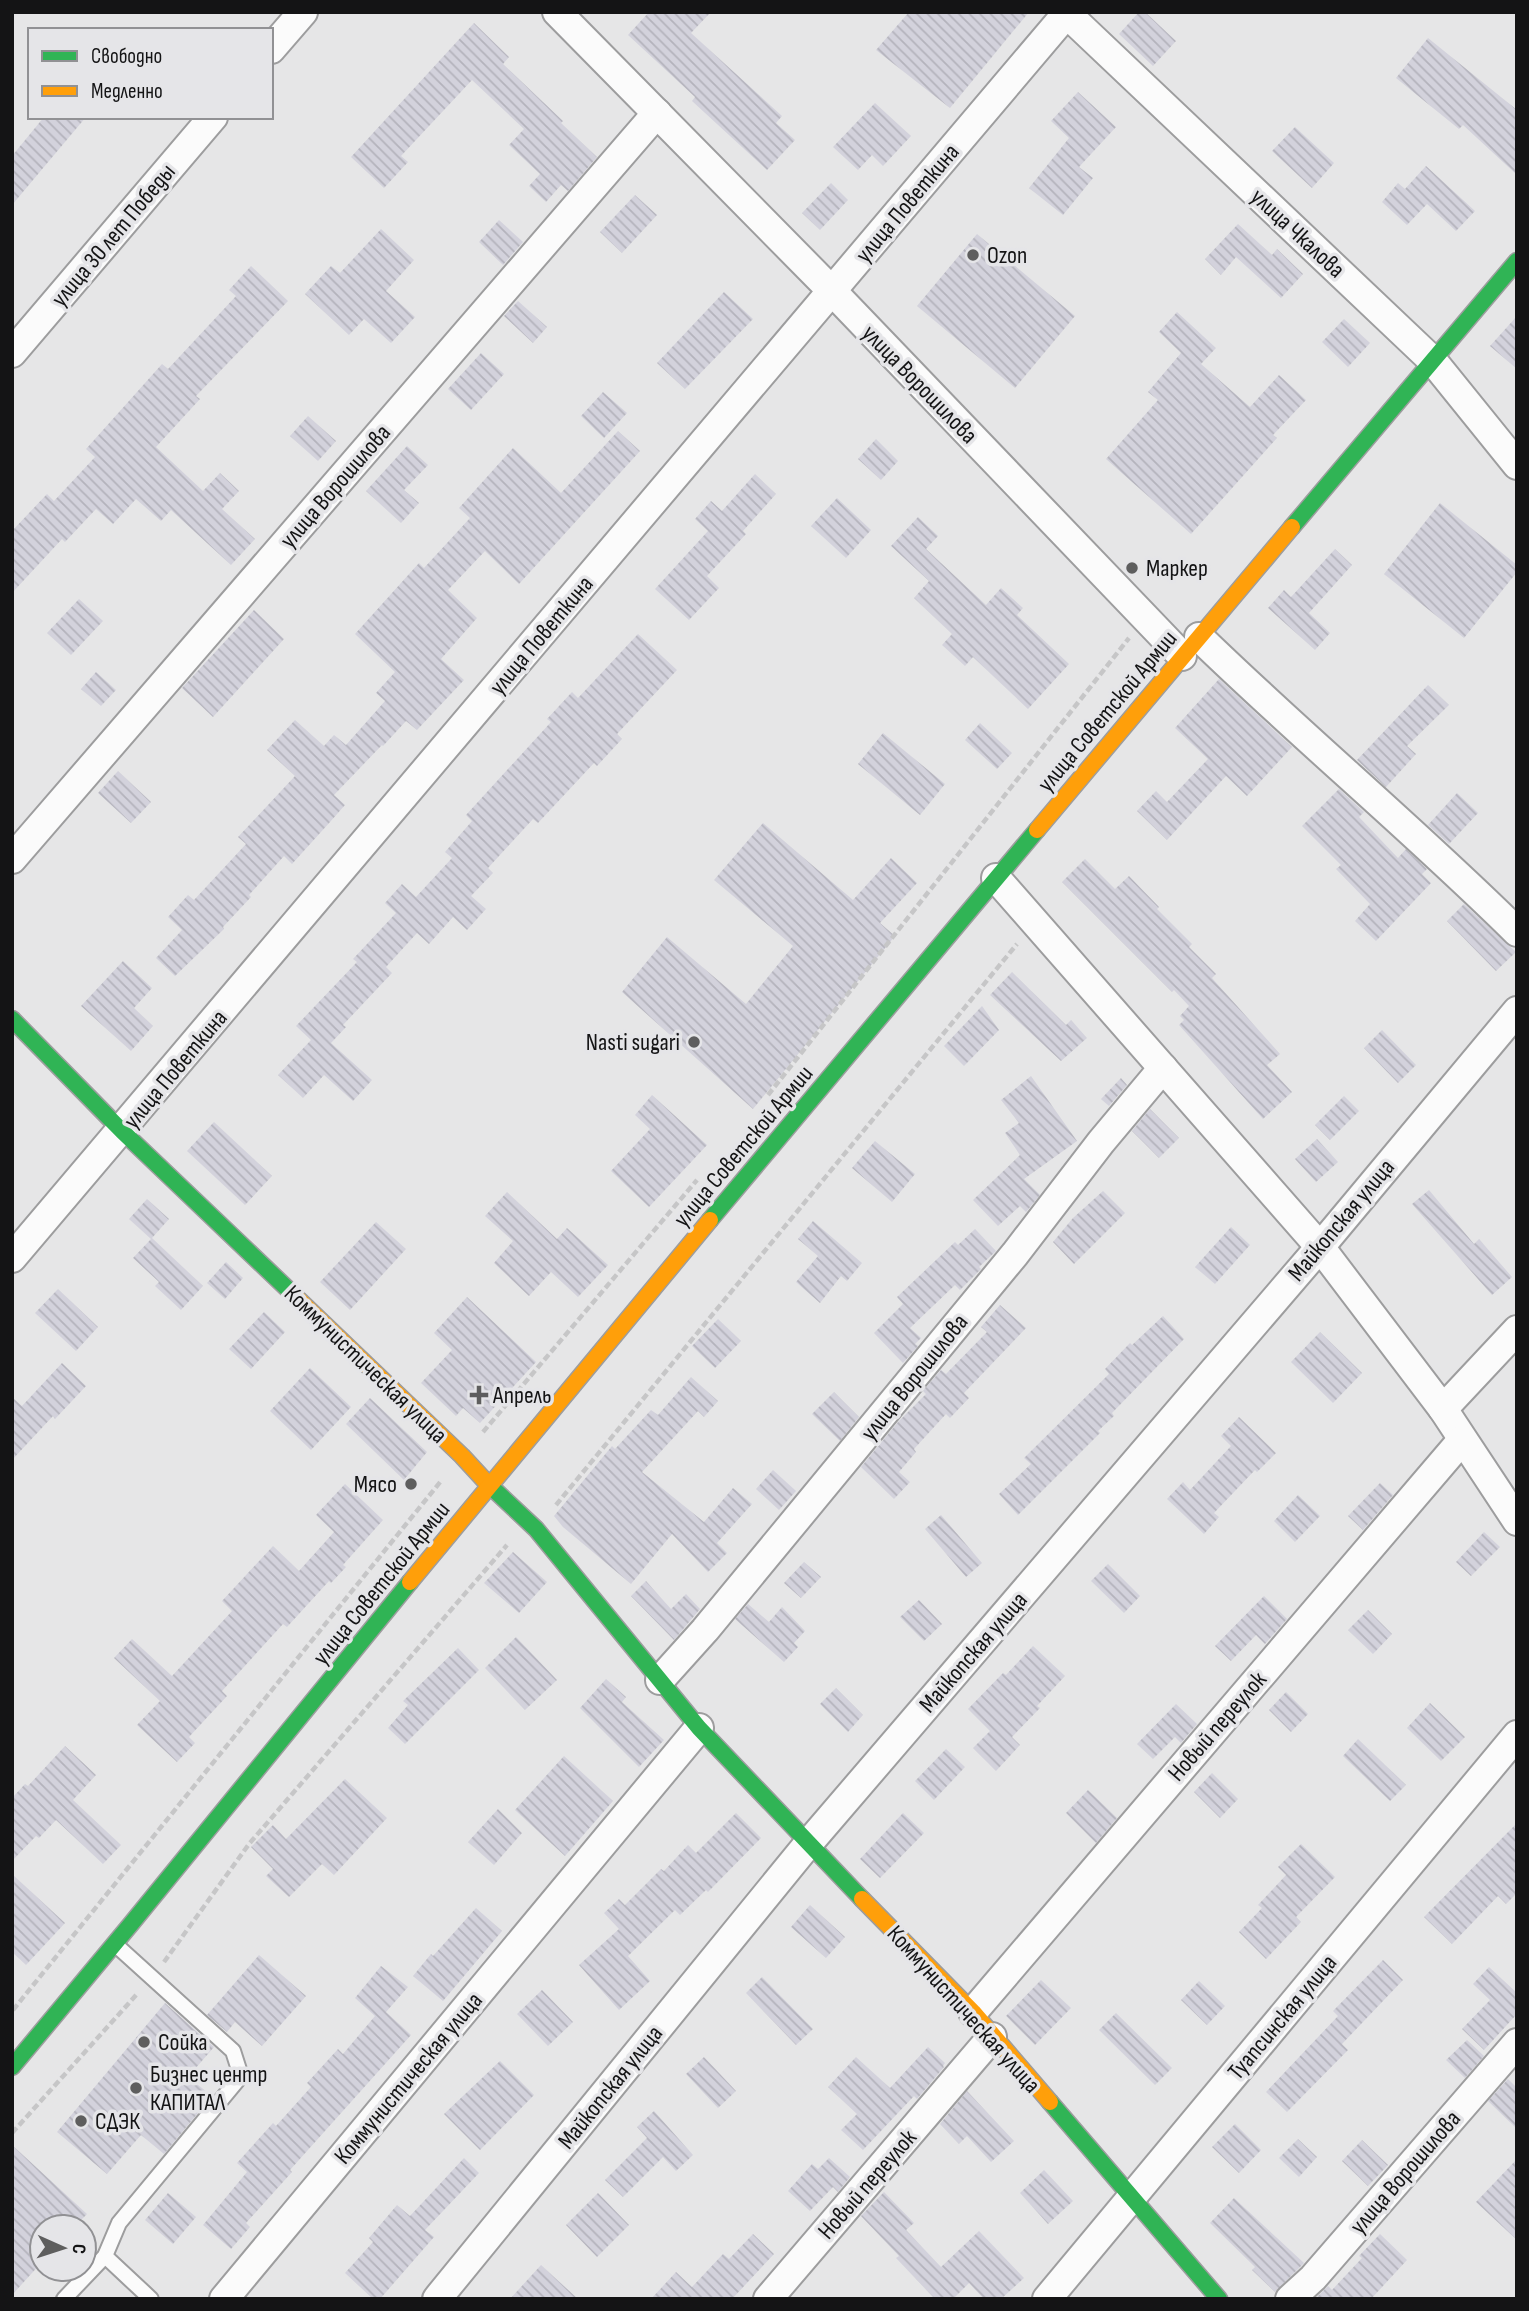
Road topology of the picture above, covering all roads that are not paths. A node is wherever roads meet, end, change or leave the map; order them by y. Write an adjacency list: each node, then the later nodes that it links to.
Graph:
1 (303, 12): 4 (street)
2 (557, 12): 5 (street, улица Ворошилова)
3 (1067, 13): 8 (street, улица Поветкина); 10 (street, улица Чкалова)
4 (273, 47)
5 (657, 113): 8 (street, улица Ворошилова); 13 (street, улица Ворошилова)
6 (211, 119): 9 (street, улица 30 лет Победы)
7 (1517, 261): 10 (main road, улица Советской Армии)
8 (832, 291): 12 (street, улица Ворошилова); 19 (street, улица Поветкина)
9 (12, 353)
10 (1433, 360): 11 (street, улица Чкалова); 12 (main road, улица Советской Армии)
11 (1517, 465)
12 (1191, 647): 14 (main road, улица Советской Армии); 15 (street)
13 (12, 859)
14 (996, 878): 18 (street); 25 (main road, улица Советской Армии)
15 (1517, 932)
16 (1517, 1011): 20 (street, Майкопская улица)
17 (12, 1019): 19 (main road, Коммунистическая улица)
18 (1163, 1068): 20 (street); 27 (street, улица Ворошилова)
19 (122, 1131): 21 (street, улица Поветкина); 25 (main road, Коммунистическая улица)
20 (1320, 1247): 23 (street); 30 (street, Майкопская улица)
21 (12, 1258)
22 (1517, 1330): 23 (street)
23 (1443, 1409): 24 (street)
24 (1462, 1440): 26 (street); 32 (street, Новый переулок)
25 (489, 1486): 27 (main road, Коммунистическая улица); 31 (main road, улица Советской Армии)
26 (1517, 1521)
27 (660, 1680): 28 (main road, Коммунистическая улица)
28 (699, 1728): 30 (main road, Коммунистическая улица); 40 (street, Коммунистическая улица)
29 (1517, 1735): 36 (street, Туапсинская улица)
30 (808, 1844): 32 (main road, Коммунистическая улица); 41 (street, Майкопская улица)
31 (116, 1945): 35 (main road, улица Советской Армии); 37 (lane)
32 (973, 2012): 33 (main road, Коммунистическая улица)
33 (992, 2038): 36 (main road, Коммунистическая улица); 42 (street, Новый переулок)
34 (1517, 2043): 45 (street, улица Ворошилова)
35 (12, 2067)
36 (1132, 2198): 43 (street, Туапсинская улица); 44 (main road, Коммунистическая улица)
37 (105, 2256): 38 (lane); 39 (lane)
38 (64, 2299)
39 (151, 2299)
40 (224, 2299)
41 (438, 2299)
42 (768, 2299)
43 (1047, 2299)
44 (1219, 2299)
45 (1290, 2299)

